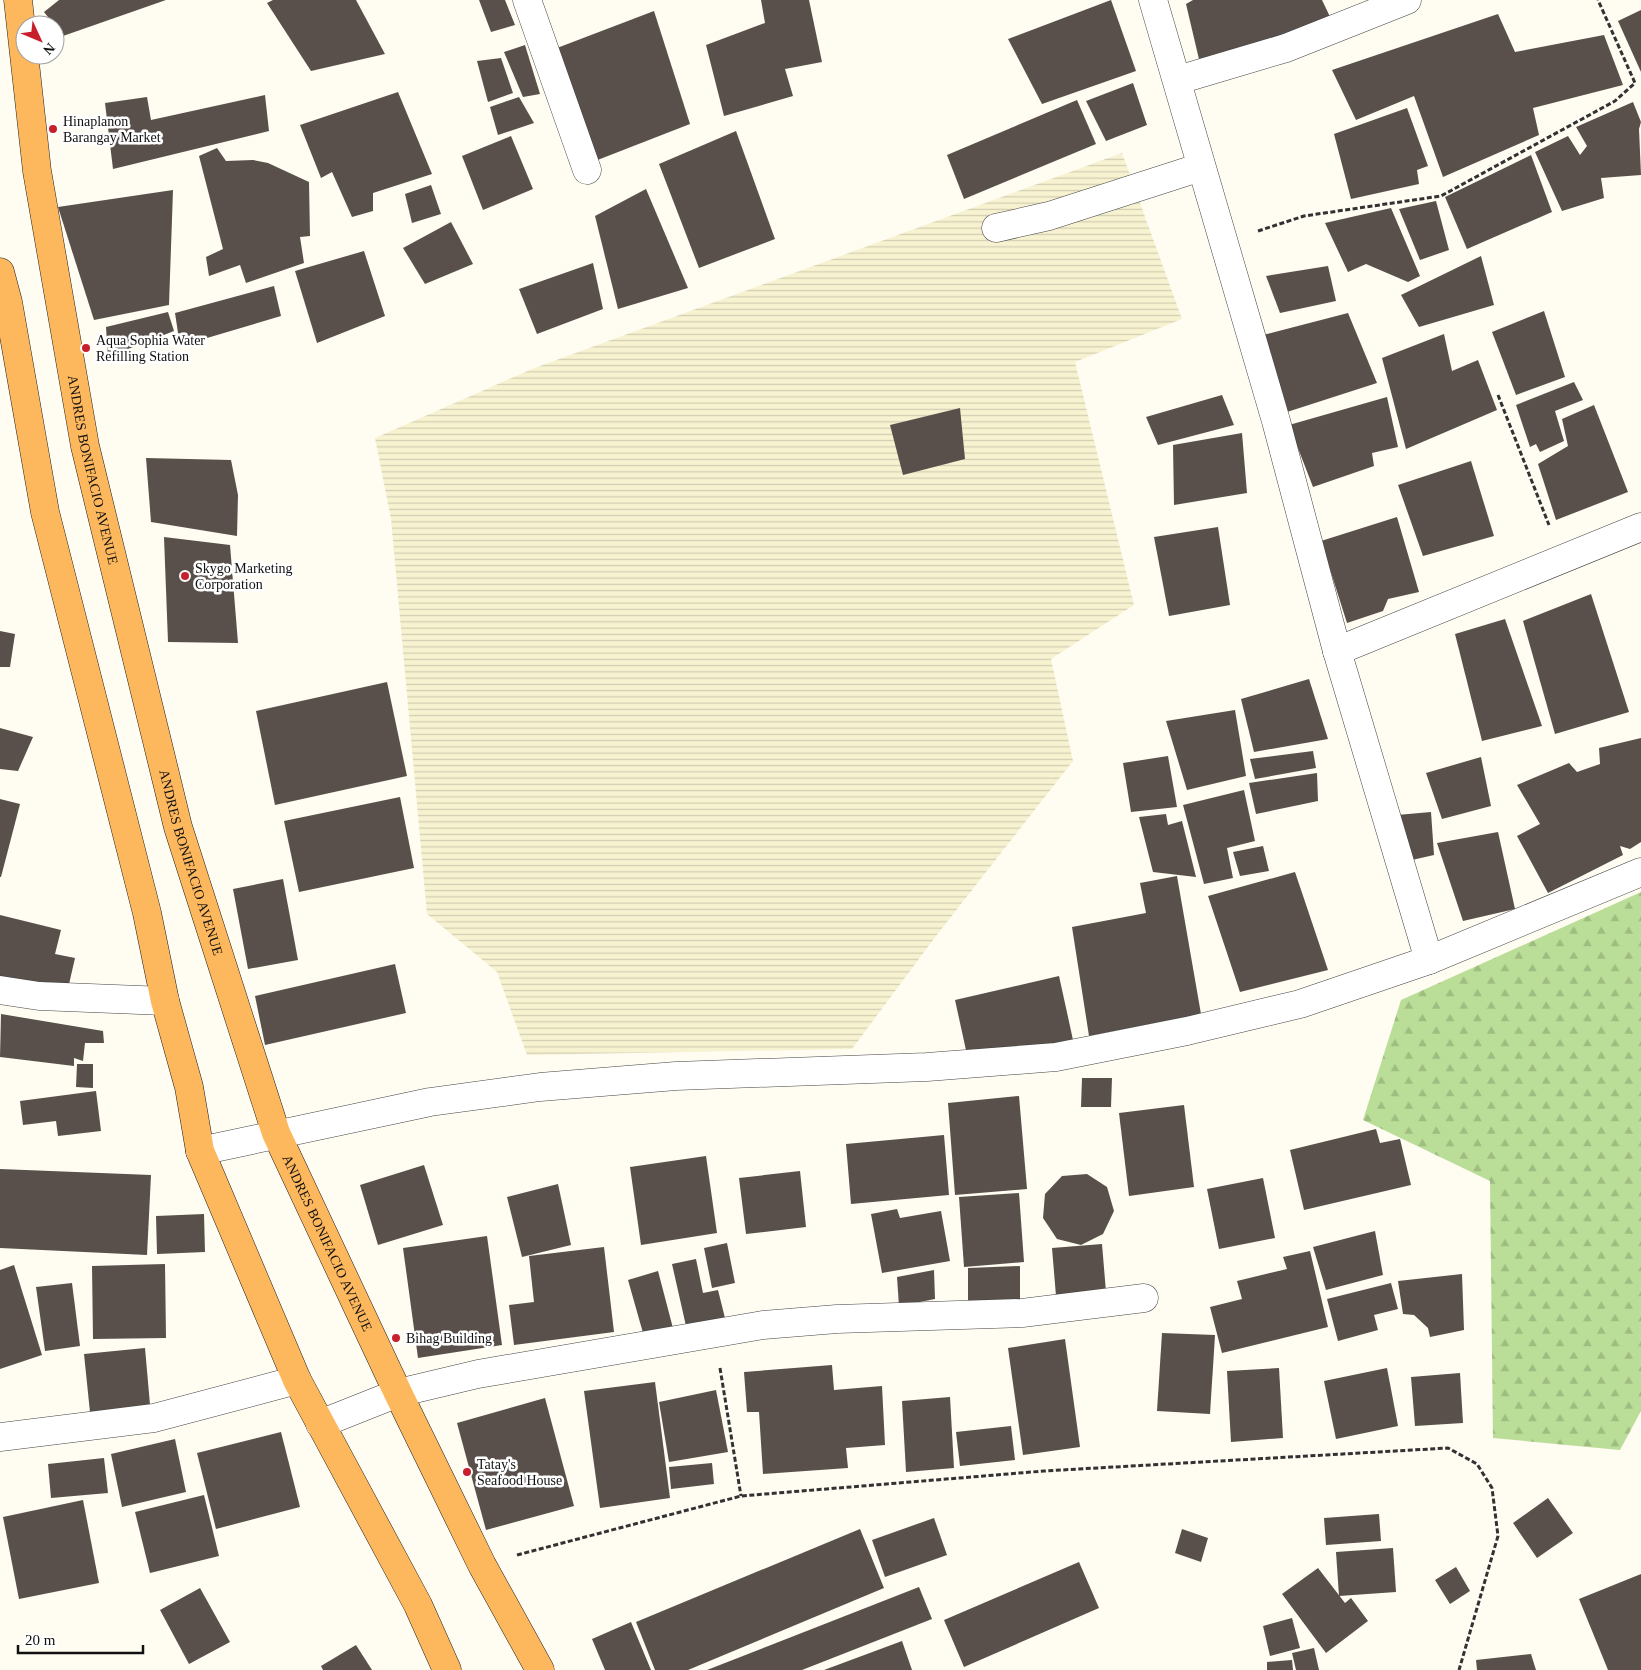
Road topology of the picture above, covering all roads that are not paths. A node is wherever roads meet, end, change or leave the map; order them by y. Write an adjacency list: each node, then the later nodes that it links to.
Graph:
1 (18, 0): 16 (highway, ANDRES BONIFACIO AVENUE)
2 (527, 0): 7 (street)
3 (1153, 0): 5 (street)
4 (1407, 0): 5 (street)
5 (1178, 80): 6 (street)
6 (1201, 167): 8 (street); 11 (street)
7 (586, 170)
8 (996, 228)
9 (0, 272): 15 (highway)
10 (1641, 527): 11 (street)
11 (1337, 651): 13 (street)
12 (1641, 872): 13 (street)
13 (1429, 960): 16 (street)
14 (0, 990): 15 (street)
15 (165, 1001): 17 (highway)
16 (276, 1133): 17 (street); 20 (highway, ANDRES BONIFACIO AVENUE)
17 (200, 1151): 19 (highway)
18 (1144, 1298): 20 (street)
19 (297, 1380): 21 (highway); 22 (street)
20 (398, 1394): 21 (street); 24 (highway, ANDRES BONIFACIO AVENUE)
21 (320, 1424): 23 (highway)
22 (0, 1437)
23 (448, 1670)
24 (540, 1670)

